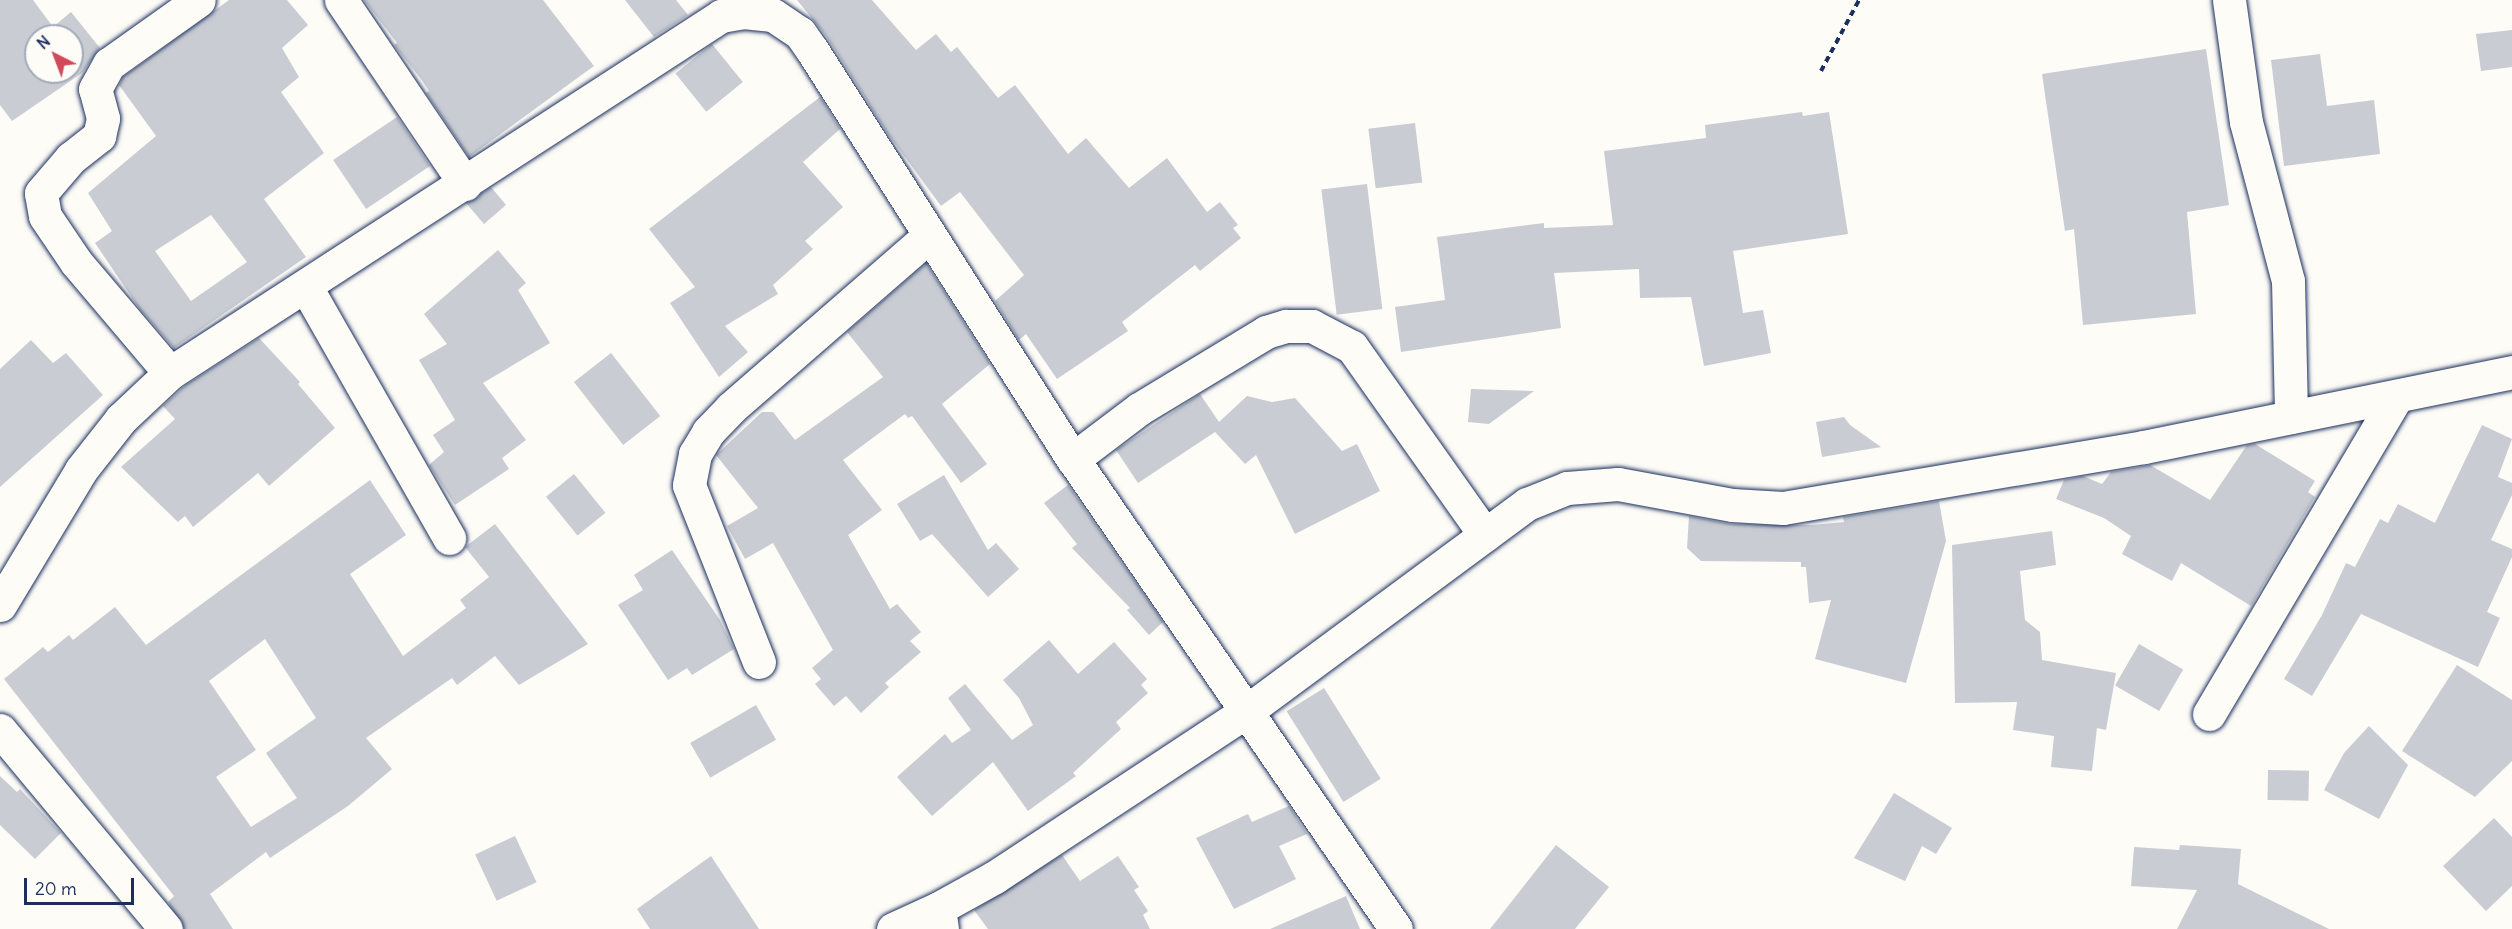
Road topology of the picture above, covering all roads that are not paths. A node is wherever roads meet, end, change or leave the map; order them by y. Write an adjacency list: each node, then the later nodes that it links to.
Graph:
1 (200, 0): 9 (street)
2 (341, 0): 5 (street)
3 (2229, 0): 11 (street)
4 (769, 8): 5 (street); 6 (street)
5 (465, 184): 7 (street)
6 (929, 236): 12 (street); 16 (street)
7 (306, 287): 9 (street); 14 (street)
8 (2512, 372): 10 (street)
9 (170, 373): 15 (street)
10 (2397, 396): 11 (street); 18 (street)
11 (2291, 417): 13 (street)
12 (1072, 459): 13 (street); 17 (street)
13 (1485, 535): 17 (street)
14 (449, 538)
15 (0, 605)
16 (759, 662)
17 (1247, 711): 20 (street); 23 (street)
18 (2209, 714)
19 (0, 730): 21 (street)
20 (941, 918): 22 (street)
21 (166, 929)
22 (893, 929)
23 (1396, 929)

